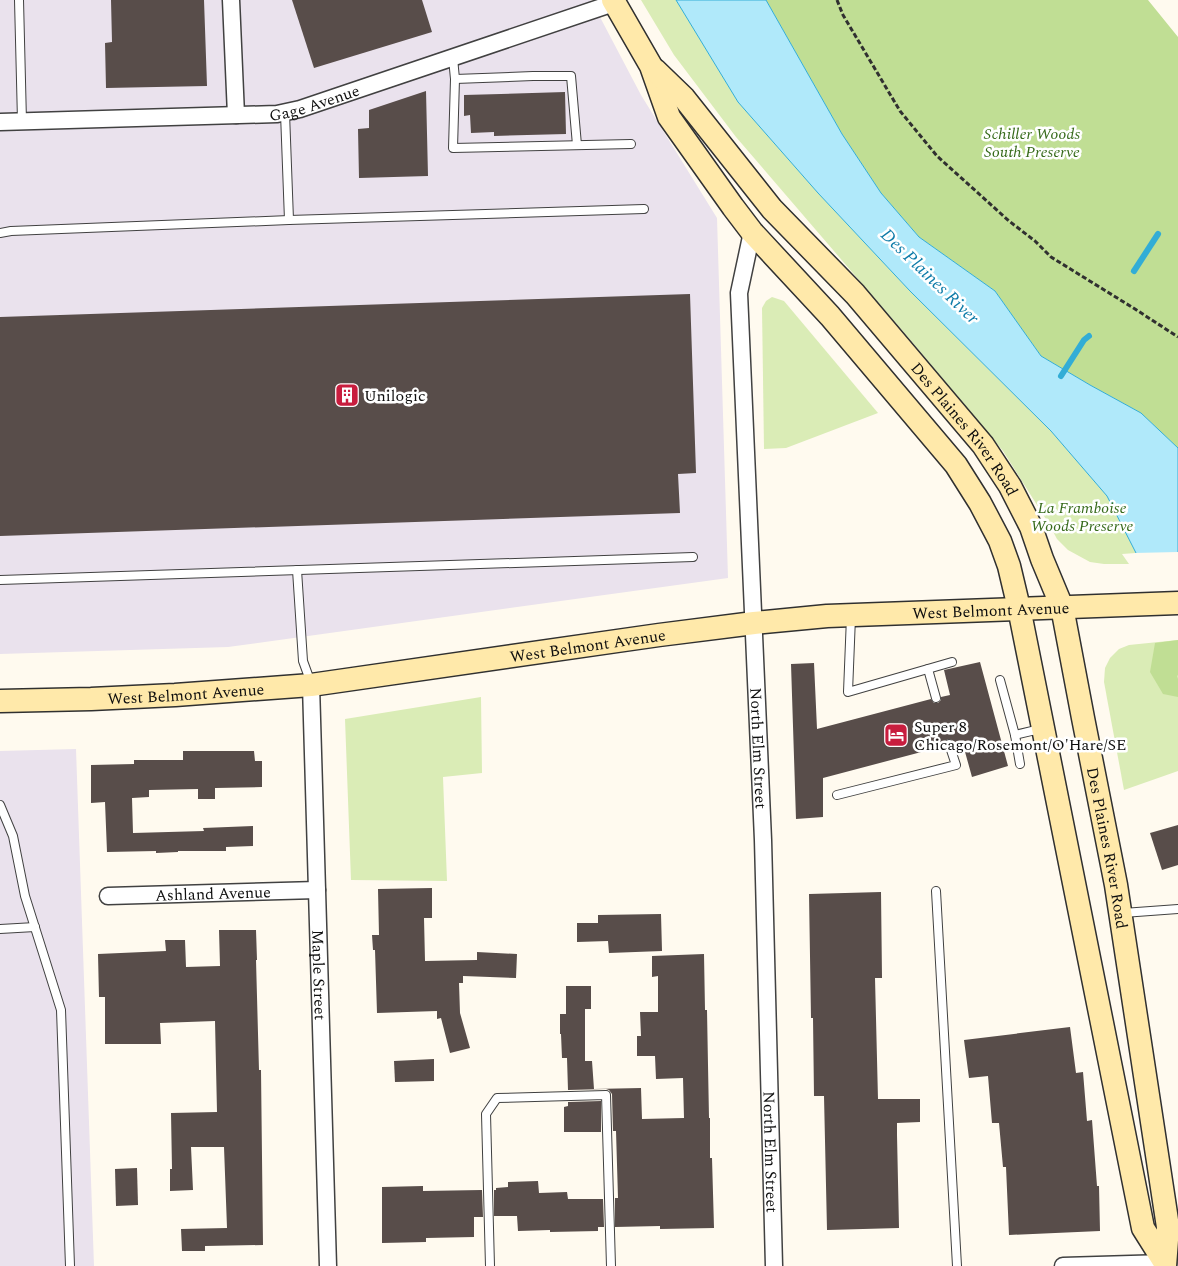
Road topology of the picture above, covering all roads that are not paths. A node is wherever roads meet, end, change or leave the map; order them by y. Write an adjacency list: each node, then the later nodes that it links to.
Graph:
1 (19, 0): 9 (lane)
2 (231, 0): 8 (street)
3 (614, 1): 4 (street, Gage Avenue); 5 (main road, Des Plaines River Road)
4 (453, 58): 6 (lane); 7 (street, Gage Avenue)
5 (651, 66): 15 (main road, Des Plaines River Road); 21 (main road, Des Plaines River Road)
6 (455, 79): 12 (lane); 12 (lane)
7 (285, 113): 8 (street, Gage Avenue); 14 (lane)
8 (236, 116): 9 (street, Gage Avenue)
9 (22, 121): 10 (street, Gage Avenue)
10 (0, 122)
11 (631, 144): 12 (lane)
12 (577, 145)
13 (644, 209): 14 (lane)
14 (289, 220): 16 (lane)
15 (752, 232): 22 (main road, Des Plaines River Road); 24 (street, North Elm Street)
16 (0, 233)
17 (693, 557): 18 (lane)
18 (296, 570): 19 (lane); 28 (lane)
19 (0, 580)
20 (1167, 603): 21 (main road, West Belmont Avenue)
21 (1062, 607): 22 (main road, West Belmont Avenue); 41 (main road, Des Plaines River Road)
22 (1019, 608): 23 (main road, West Belmont Avenue); 31 (main road, Des Plaines River Road)
23 (851, 615): 24 (main road, West Belmont Avenue); 26 (lane)
24 (754, 623): 28 (main road, West Belmont Avenue); 50 (street, North Elm Street)
25 (952, 662): 26 (lane)
26 (928, 669): 29 (lane)
27 (1000, 680): 32 (lane)
28 (312, 684): 30 (main road, West Belmont Avenue); 37 (street, Maple Street)
29 (936, 698)
30 (0, 701)
31 (1042, 729): 32 (lane); 45 (main road, Des Plaines River Road)
32 (1015, 735): 34 (lane)
33 (949, 744): 35 (lane)
34 (1020, 764)
35 (837, 795)
36 (0, 805): 42 (lane)
37 (317, 890): 39 (street, Ashland Avenue); 47 (street, Maple Street)
38 (936, 891): 51 (lane)
39 (108, 896)
40 (1178, 909): 41 (lane)
41 (1120, 913): 44 (main road, Des Plaines River Road)
42 (35, 927): 43 (lane); 46 (lane)
43 (0, 928)
44 (1173, 1227): 45 (main road, Des Plaines River Road)
45 (1165, 1265): 52 (street)
46 (70, 1266)
47 (328, 1266)
48 (490, 1266): 49 (lane)
49 (611, 1266)
50 (774, 1266)
51 (957, 1266)
52 (1063, 1266)

